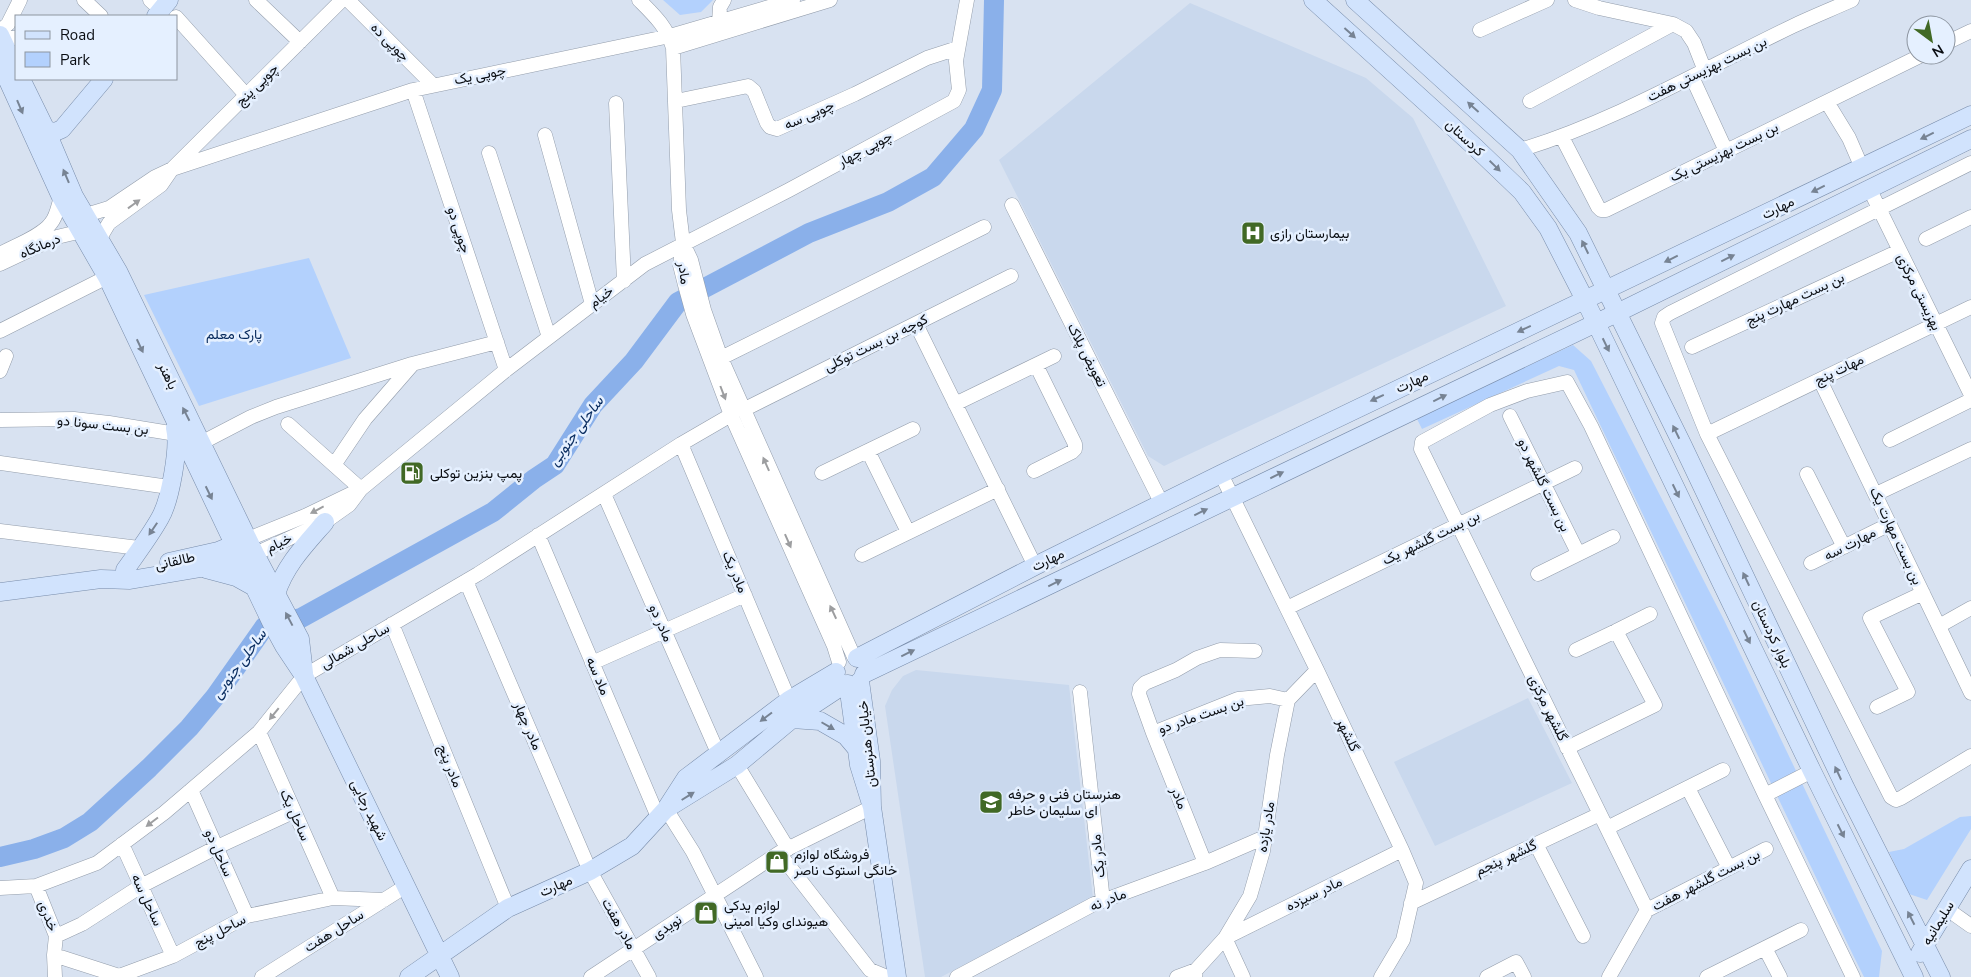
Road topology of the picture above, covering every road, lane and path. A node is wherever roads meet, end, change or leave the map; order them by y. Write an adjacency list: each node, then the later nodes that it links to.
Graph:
1 (20, 0): 23 (street)
2 (84, 0): 17 (street)
3 (256, 0): 25 (street)
4 (342, 0): 25 (street, چوپی پنج)
5 (348, 0): 34 (street, چوپی ده)
6 (640, 0): 26 (street)
7 (724, 0): 19 (street)
8 (793, 0): 19 (street, چوپی یک)
9 (830, 0): 26 (street)
10 (967, 0): 27 (street, چوپی چهار)
11 (1314, 0): 69 (main road, کردستان, one-way to 69)
12 (1356, 0): 46 (main road, کردستان, one-way to 12)
13 (1547, 0): 21 (street)
14 (1575, 0): 20 (street)
15 (1852, 0): 16 (street, بن بست بهزیستی هفت)
16 (1837, 3): 31 (street, بن بست بهزیستی هفت)
17 (100, 15)
18 (178, 23): 36 (street)
19 (719, 23): 26 (street, چوپی یک)
20 (1673, 24): 31 (street); 38 (street)
21 (1480, 30)
22 (1971, 31): 24 (street)
23 (4, 36): 30 (main road)
24 (1956, 38)
25 (300, 42): 36 (street, چوپی پنج)
26 (671, 42): 34 (street, چوپی یک); 37 (street)
27 (958, 48): 37 (street, چوپی سه); 61 (street, چوپی چهار)
28 (0, 63): 53 (main road, باهنر, one-way to 53)
29 (1906, 63): 39 (street, بن بست بهزیستی یک)
30 (15, 66)
31 (1699, 74): 44 (street, بن بست بهزیستی هفت); 47 (street)
32 (21, 80): 42 (main road, باهنر)
33 (103, 80): 42 (main road)
34 (432, 84): 35 (street, چوپی یک)
35 (413, 90): 51 (street, چوپی یک); 79 (street, چوپی دو)
36 (246, 95): 51 (street, چوپی پنج)
37 (676, 101): 61 (street)
38 (1530, 101)
39 (1827, 102): 47 (street, بن بست بهزیستی یک); 50 (street)
40 (616, 103): 67 (street)
41 (1971, 115): 50 (main road, مهارت, one-way to 50)
42 (46, 130): 57 (main road, باهنر, one-way to 42)
43 (545, 135): 70 (street)
44 (1562, 137): 46 (street, بن بست بهزیستی هفت); 47 (street, بن بست بهزیستی یک)
45 (1971, 138): 52 (main road, مهارت)
46 (1520, 150): 68 (main road, کردستان, one-way to 46)
47 (1726, 151)
48 (489, 153): 78 (street)
49 (1971, 163): 55 (street)
50 (1862, 168): 52 (main road); 68 (main road, مهارت, one-way to 68)
51 (172, 169): 57 (street, چوپی یک); 59 (street, one-way to 51)
52 (1869, 188): 55 (street, بهزیستی مرکزی); 73 (main road, مهارت, one-way to 52)
53 (61, 197): 57 (main road, باهنر); 63 (street, درمانگاه)
54 (1012, 206): 118 (street, تعویض پلاک)
55 (1879, 208): 62 (street, بهزیستی مرکزی); 98 (street)
56 (1971, 217): 60 (street)
57 (84, 223): 59 (main road, باهنر); 64 (street, درمانگاه); 66 (main road, باهنر)
58 (984, 227): 83 (street)
59 (100, 238): 100 (main road, باهنر, one-way to 59)
60 (1926, 239)
61 (684, 243): 67 (street, خیام); 72 (street, مادر)
62 (1899, 251): 76 (street, بهزیستی مرکزی); 80 (street, بن بست مهارت پنج)
63 (0, 254)
64 (0, 264)
65 (1010, 276): 75 (street, کوچه بن بست توکلی)
66 (108, 277): 77 (street); 92 (main road, باهنر, one-way to 92)
67 (624, 281): 70 (street, خیام)
68 (1607, 290): 69 (main road, مهارت); 73 (main road, بلوار کردستان)
69 (1585, 300): 74 (main road, بلوار کردستان); 109 (main road, مهارت, one-way to 109)
70 (592, 304): 78 (street, خیام)
71 (1971, 307): 76 (street, مهات پنج)
72 (699, 312): 83 (street, مادر); 91 (street, مادر, one-way to 91)
73 (1617, 313): 74 (main road, مهارت); 208 (main road, بلوار کردستان, one-way to 73)
74 (1595, 323): 117 (main road, مهارت, one-way to 74); 170 (main road, بلوار کردستان, one-way to 170)
75 (916, 324): 90 (street); 91 (street, کوچه بن بست توکلی)
76 (1935, 324): 88 (street, مهات پنج); 89 (street, بهزیستی مرکزی)
77 (0, 331)
78 (549, 337): 86 (street, خیام)
79 (497, 342): 84 (street); 86 (street, چوپی دو)
80 (1692, 347)
81 (6, 356): 87 (street)
82 (1054, 356): 85 (street)
83 (721, 358): 91 (street, مادر)
84 (412, 364): 100 (street); 105 (street)
85 (1036, 365): 90 (street); 107 (street)
86 (506, 370): 113 (street, خیام)
87 (0, 371)
88 (1820, 380): 98 (street, مهات پنج); 116 (street, بن بست مهارت یک)
89 (1971, 395): 99 (street)
90 (955, 404): 114 (street)
91 (737, 413): 101 (street, ساحلی شمالی); 154 (street, مادر)
92 (172, 415): 97 (main road); 128 (main road, باهنر, one-way to 128)
93 (1510, 416): 111 (street, بن بست گلشهر دو)
94 (0, 420): 97 (street, بن بست سونا دو)
95 (288, 424): 105 (street)
96 (912, 429): 103 (street)
97 (176, 434): 112 (main road)
98 (1707, 434): 167 (street)
99 (1890, 440)
100 (200, 443): 128 (main road, باهنر)
101 (681, 444): 115 (street, ساحلی شمالی); 141 (street, مادر یک)
102 (1971, 449): 116 (street)
103 (868, 451): 108 (street); 123 (street)
104 (0, 463): 112 (street)
105 (334, 465): 113 (street)
106 (1575, 468): 111 (street, بن بست گلشهر یک)
107 (1034, 471)
108 (822, 473)
109 (1221, 474): 117 (street, گلشهر); 118 (main road, مهارت)
110 (1807, 474): 126 (street)
111 (1543, 483): 121 (street, بن بست گلشهر یک); 129 (street, بن بست گلشهر دو)
112 (169, 486): 127 (main road, one-way to 127)
113 (361, 489): 119 (street, خیام); 128 (street, خیام, one-way to 128)
114 (998, 489): 123 (street); 132 (street)
115 (604, 494): 124 (street, ساحلی شمالی); 147 (street, مادر دو)
116 (1876, 494): 120 (street, بن بست مهارت یک)
117 (1233, 496): 142 (street, گلشهر); 154 (main road, مهارت, one-way to 117)
118 (1162, 504): 132 (main road, مهارت)
119 (325, 522): 128 (street, خیام); 140 (main road)
120 (1890, 524): 126 (street, مهارت سه); 139 (street, بن بست مهارت یک)
121 (1457, 525): 142 (street, بن بست گلشهر یک); 164 (street, گلشهر مرکزی); 173 (street, گلشهر مرکزی)
122 (0, 530): 127 (street)
123 (908, 532): 130 (street)
124 (538, 536): 137 (street, ساحلی شمالی); 152 (street, ماد سه)
125 (1613, 537): 129 (street)
126 (1844, 547): 131 (street, مهارت سه)
127 (139, 548): 134 (main road)
128 (245, 549): 133 (main road, طالقانی); 134 (main road, طالقانی); 140 (main road, باهنر)
129 (1578, 553): 135 (street)
130 (862, 555)
131 (1811, 563)
132 (1035, 566): 154 (main road, مهارت)
133 (201, 568): 136 (main road, طالقانی); 140 (main road)
134 (126, 570): 136 (main road, طالقانی)
135 (1538, 574)
136 (101, 579): 138 (main road, طالقانی)
137 (466, 581): 145 (street, ساحلی شمالی); 189 (street, مادر چهار)
138 (0, 592)
139 (1923, 593): 146 (street, بن بست مهارت یک); 160 (street)
140 (268, 595): 149 (main road, باهنر)
141 (745, 595): 147 (street); 158 (street, مادر یک)
142 (1287, 608): 153 (street, گلشهر)
143 (1971, 608): 146 (street)
144 (1650, 614): 148 (street)
145 (392, 624): 155 (street, ساحلی شمالی); 199 (street, مادر پنج)
146 (1939, 626): 157 (street, بن بست مهارت یک)
147 (664, 631): 152 (street); 166 (street, مادر دو)
148 (1616, 631): 150 (street); 164 (street)
149 (292, 643): 155 (main road, شهید رجایی)
150 (1576, 650)
151 (1254, 651): 163 (street, بن بست مادر دو)
152 (592, 663): 176 (street, ماد سه)
153 (1316, 670): 159 (street); 183 (street, گلشهر)
154 (850, 672): 158 (main road, مهارت); 161 (main road, مهارت); 165 (main road, خیابان هنرستان); 174 (main road, خیابان هنرستان)
155 (304, 676): 162 (street, ساحلی شمالی, one-way to 162); 192 (main road, شهید رجایی)
156 (1080, 692): 197 (street, مادر یک)
157 (1971, 693)
158 (789, 700): 166 (main road, مهارت, one-way to 166)
159 (1288, 700): 163 (street, بن بست مادر دو); 179 (street, مادر یازده)
160 (1877, 707)
161 (792, 719): 165 (main road, one-way to 165); 168 (main road, مهارت)
162 (260, 732): 172 (street, ساحلی شمالی); 175 (street, ساحل یک)
163 (1153, 733): 186 (street, مادر)
164 (1567, 748): 177 (street, گلشهر مرکزی)
165 (857, 749): 174 (main road, خیابان هنرستان)
166 (718, 753): 176 (main road, مهارت)
167 (1971, 756)
168 (737, 765): 176 (main road, مهارت, one-way to 168); 185 (street)
169 (1723, 770): 171 (street)
170 (1812, 771): 173 (street); 215 (main road, بلوار کردستان, one-way to 215)
171 (1688, 788): 178 (street); 187 (street)
172 (191, 790): 180 (street, ساحلی شمالی, one-way to 180); 182 (street, ساحل دو)
173 (1765, 795): 235 (street)
174 (872, 807): 185 (street, نویدی); 225 (main road, خیابان هنرستان)
175 (293, 812): 182 (street); 195 (street, ساحل یک)
176 (662, 813): 189 (main road, مهارت); 194 (street, ماد سه)
177 (1600, 814): 178 (street, گلشهر مرکزی); 181 (street, گلشهر پنجم)
178 (1606, 828): 201 (street, گلشهر مرکزی)
179 (1265, 838): 186 (street, مادر نه); 207 (street, مادر یازده)
180 (122, 844): 190 (street, ساحلی شمالی); 191 (street, ساحل سه)
181 (1536, 844): 198 (street, گلشهر پنجم); 206 (street)
182 (216, 848): 191 (street); 202 (street, ساحل دو)
183 (1402, 850): 198 (street, گلشهر); 207 (street, مادر سیزده)
184 (1766, 850): 187 (street, بن بست گلشهر هفت)
185 (783, 851): 194 (street, نویدی); 224 (street)
186 (1205, 863): 197 (street, مادر نه)
187 (1729, 868): 201 (street, بن بست گلشهر هفت)
188 (1971, 869): 200 (main road, سلیمانیه)
189 (590, 871): 199 (main road, مهارت); 210 (street, مادر هفت)
190 (36, 886): 193 (street, ساحلی شمالی); 205 (street, خدری)
191 (141, 886): 205 (street); 212 (street, ساحل سه)
192 (406, 886): 196 (street, ساحل هفت); 213 (main road, شهید رجایی)
193 (0, 888)
194 (714, 895): 210 (street, نویدی); 223 (street, ماد سه)
195 (333, 898): 196 (street, ساحل پنج); 202 (street, ساحل پنج)
196 (384, 900): 218 (street, ساحل هفت)
197 (1103, 901): 226 (street, مادر نه)
198 (1412, 903): 229 (street, گلشهر)
199 (508, 908): 213 (main road, مهارت)
200 (1947, 909): 203 (street); 208 (main road, سلیمانیه)
201 (1647, 910): 232 (street)
202 (247, 916): 212 (street, ساحل پنج)
203 (1971, 926)
204 (1801, 930): 209 (street)
205 (56, 936): 211 (street, خدری)
206 (1583, 936)
207 (1225, 938): 214 (street, مادر یازده); 228 (street)
208 (1925, 945): 215 (main road, سلیمانیه); 236 (main road, بلوار کردستان)
209 (1765, 948): 233 (street); 234 (street)
210 (633, 949): 221 (street, نویدی); 222 (street, مادر هفت)
211 (54, 955): 216 (street); 217 (street, خدری)
212 (173, 956): 216 (street, ساحل پنج)
213 (440, 956): 219 (main road, مهارت); 220 (main road, شهید رجایی)
214 (1195, 974): 227 (street)
215 (1909, 974)
216 (119, 976)
217 (56, 977)
218 (262, 977)
219 (410, 977)
220 (450, 977)
221 (591, 977)
222 (649, 977)
223 (756, 977)
224 (886, 977)
225 (897, 977)
226 (957, 977)
227 (1178, 977)
228 (1243, 977)
229 (1381, 977)
230 (1487, 977): 231 (street)
231 (1524, 977)
232 (1609, 977)
233 (1707, 977)
234 (1780, 977)
235 (1853, 977)
236 (1941, 977)

